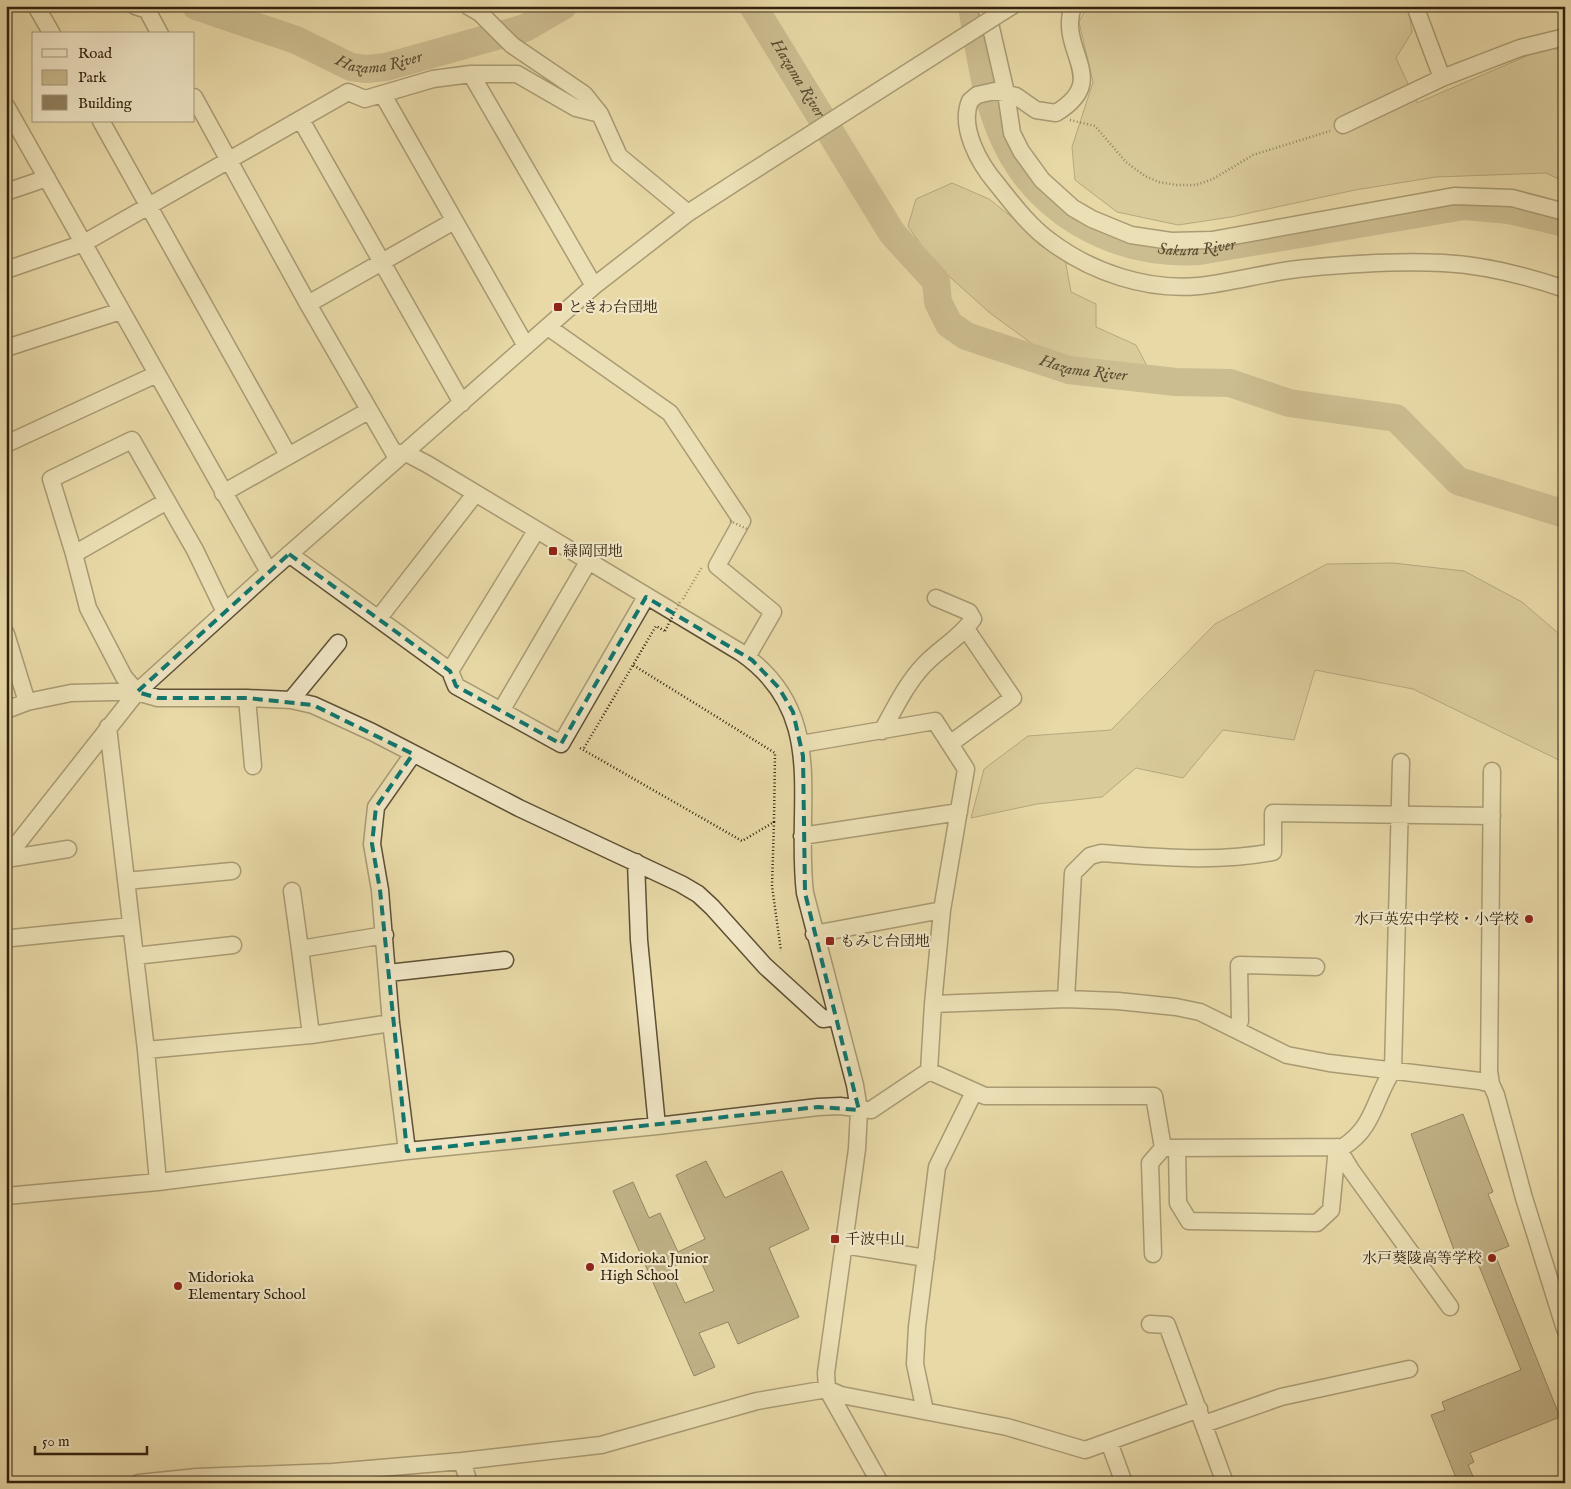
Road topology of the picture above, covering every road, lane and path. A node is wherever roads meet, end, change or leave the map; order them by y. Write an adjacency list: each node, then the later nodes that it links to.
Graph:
1 (36, 6): 8 (street)
2 (135, 6): 9 (street)
3 (468, 6): 18 (street)
4 (1012, 6): 7 (street)
5 (1073, 6): 17 (street)
6 (1415, 6): 12 (street)
7 (991, 11): 13 (street); 27 (street, bridge)
8 (51, 32)
9 (159, 32)
10 (1565, 37): 12 (street)
11 (471, 74): 14 (street); 18 (street); 32 (street)
12 (1442, 78): 21 (street)
13 (1001, 92): 17 (street); 26 (street); 33 (street)
14 (383, 95): 19 (street); 28 (street)
15 (195, 99): 22 (street)
16 (8, 112): 23 (street)
17 (1056, 113): 21 (path)
18 (600, 114): 27 (street)
19 (301, 120): 22 (street); 30 (street)
20 (102, 122): 25 (street)
21 (1343, 126)
22 (229, 161): 25 (street); 34 (street)
23 (47, 178): 24 (street); 29 (street)
24 (6, 192)
25 (149, 206): 29 (street); 44 (street)
26 (1565, 212)
27 (688, 213): 32 (street)
28 (454, 221): 30 (street); 37 (street)
29 (84, 244): 31 (street); 35 (street)
30 (382, 261): 34 (street); 40 (street)
31 (6, 270)
32 (594, 286): 36 (street)
33 (1565, 289)
34 (308, 304): 41 (street)
35 (121, 310): 38 (street); 39 (street)
36 (548, 327): 37 (street); 63 (street)
37 (526, 346): 40 (street)
38 (6, 348)
39 (157, 374): 42 (street); 45 (street)
40 (462, 403): 43 (street)
41 (368, 411): 43 (street); 44 (street)
42 (6, 444)
43 (406, 453): 46 (street); 52 (street)
44 (288, 456): 45 (street)
45 (223, 493): 54 (street)
46 (475, 494): 50 (street); 59 (street)
47 (167, 501): 51 (street); 51 (street); 58 (street)
48 (730, 521): 49 (path, bridge)
49 (748, 529)
50 (536, 531): 53 (street); 65 (street)
51 (74, 554): 66 (street)
52 (289, 554): 54 (street); 59 (street)
53 (588, 562): 55 (street); 71 (street)
54 (269, 572): 58 (street)
55 (646, 597): 63 (street); 71 (street)
56 (936, 598): 60 (street)
57 (680, 602): 64 (path, bridge)
58 (225, 612): 66 (street)
59 (378, 619): 65 (street)
60 (966, 629): 73 (street); 74 (street)
61 (6, 634): 69 (street)
62 (338, 643): 68 (street)
63 (747, 657): 75 (street)
64 (633, 665): 83 (path); 83 (path)
65 (450, 672): 71 (street)
66 (137, 692): 67 (street); 69 (street); 72 (street)
67 (247, 698): 68 (street); 78 (street)
68 (291, 700): 76 (street)
69 (27, 702): 70 (street)
70 (6, 710)
71 (501, 711)
72 (108, 726): 86 (street); 89 (street)
73 (882, 731): 74 (street); 75 (street)
74 (951, 743): 80 (street)
75 (801, 744): 84 (street)
76 (413, 754): 87 (street); 94 (street)
77 (1401, 762): 81 (street)
78 (253, 766)
79 (1492, 771): 82 (street)
80 (959, 812): 84 (street); 91 (street)
81 (1399, 815): 82 (street); 103 (street); 110 (street)
82 (1492, 816): 112 (street)
83 (774, 822): 98 (path)
84 (802, 836): 93 (street)
85 (68, 849): 86 (street)
86 (6, 859)
87 (636, 862): 105 (street); 115 (street)
88 (232, 871): 89 (street)
89 (126, 881): 92 (street)
90 (292, 891): 97 (street)
91 (942, 910): 93 (street); 104 (street)
92 (131, 926): 95 (street); 99 (street)
93 (814, 934): 105 (street)
94 (384, 935): 97 (street); 102 (street)
95 (12, 938)
96 (233, 944): 99 (street)
97 (300, 949): 108 (street)
98 (781, 951)
99 (135, 956): 109 (street)
100 (505, 960): 102 (street)
101 (1316, 967): 107 (street)
102 (388, 973): 106 (street)
103 (1066, 999): 104 (street); 107 (street)
104 (933, 1004): 111 (street)
105 (837, 1017): 114 (street)
106 (391, 1023): 108 (street); 118 (street)
107 (1234, 1028): 110 (street)
108 (311, 1035): 109 (street)
109 (146, 1050): 119 (street)
110 (1393, 1070): 112 (street); 116 (street)
111 (929, 1071): 113 (street); 114 (street)
112 (1491, 1084): 125 (street)
113 (974, 1092): 117 (street); 123 (street)
114 (859, 1110): 115 (street); 121 (street)
115 (657, 1126): 118 (street)
116 (1337, 1147): 117 (street); 117 (street); 124 (street)
117 (1170, 1148): 122 (street)
118 (407, 1151): 119 (street)
119 (158, 1182): 120 (street)
120 (6, 1196)
121 (844, 1245): 123 (street); 129 (street)
122 (1153, 1254)
123 (926, 1258): 130 (street)
124 (1450, 1307)
125 (1562, 1308): 127 (street)
126 (1150, 1324): 131 (street)
127 (1565, 1329)
128 (1409, 1368): 131 (street)
129 (827, 1389): 130 (street); 133 (street); 137 (street)
130 (925, 1411): 132 (street)
131 (1201, 1416): 132 (street); 139 (street)
132 (1108, 1442): 138 (street)
133 (462, 1461): 134 (street); 136 (street)
134 (198, 1480): 135 (street)
135 (139, 1483)
136 (468, 1483)
137 (880, 1483)
138 (1124, 1483)
139 (1225, 1483)

